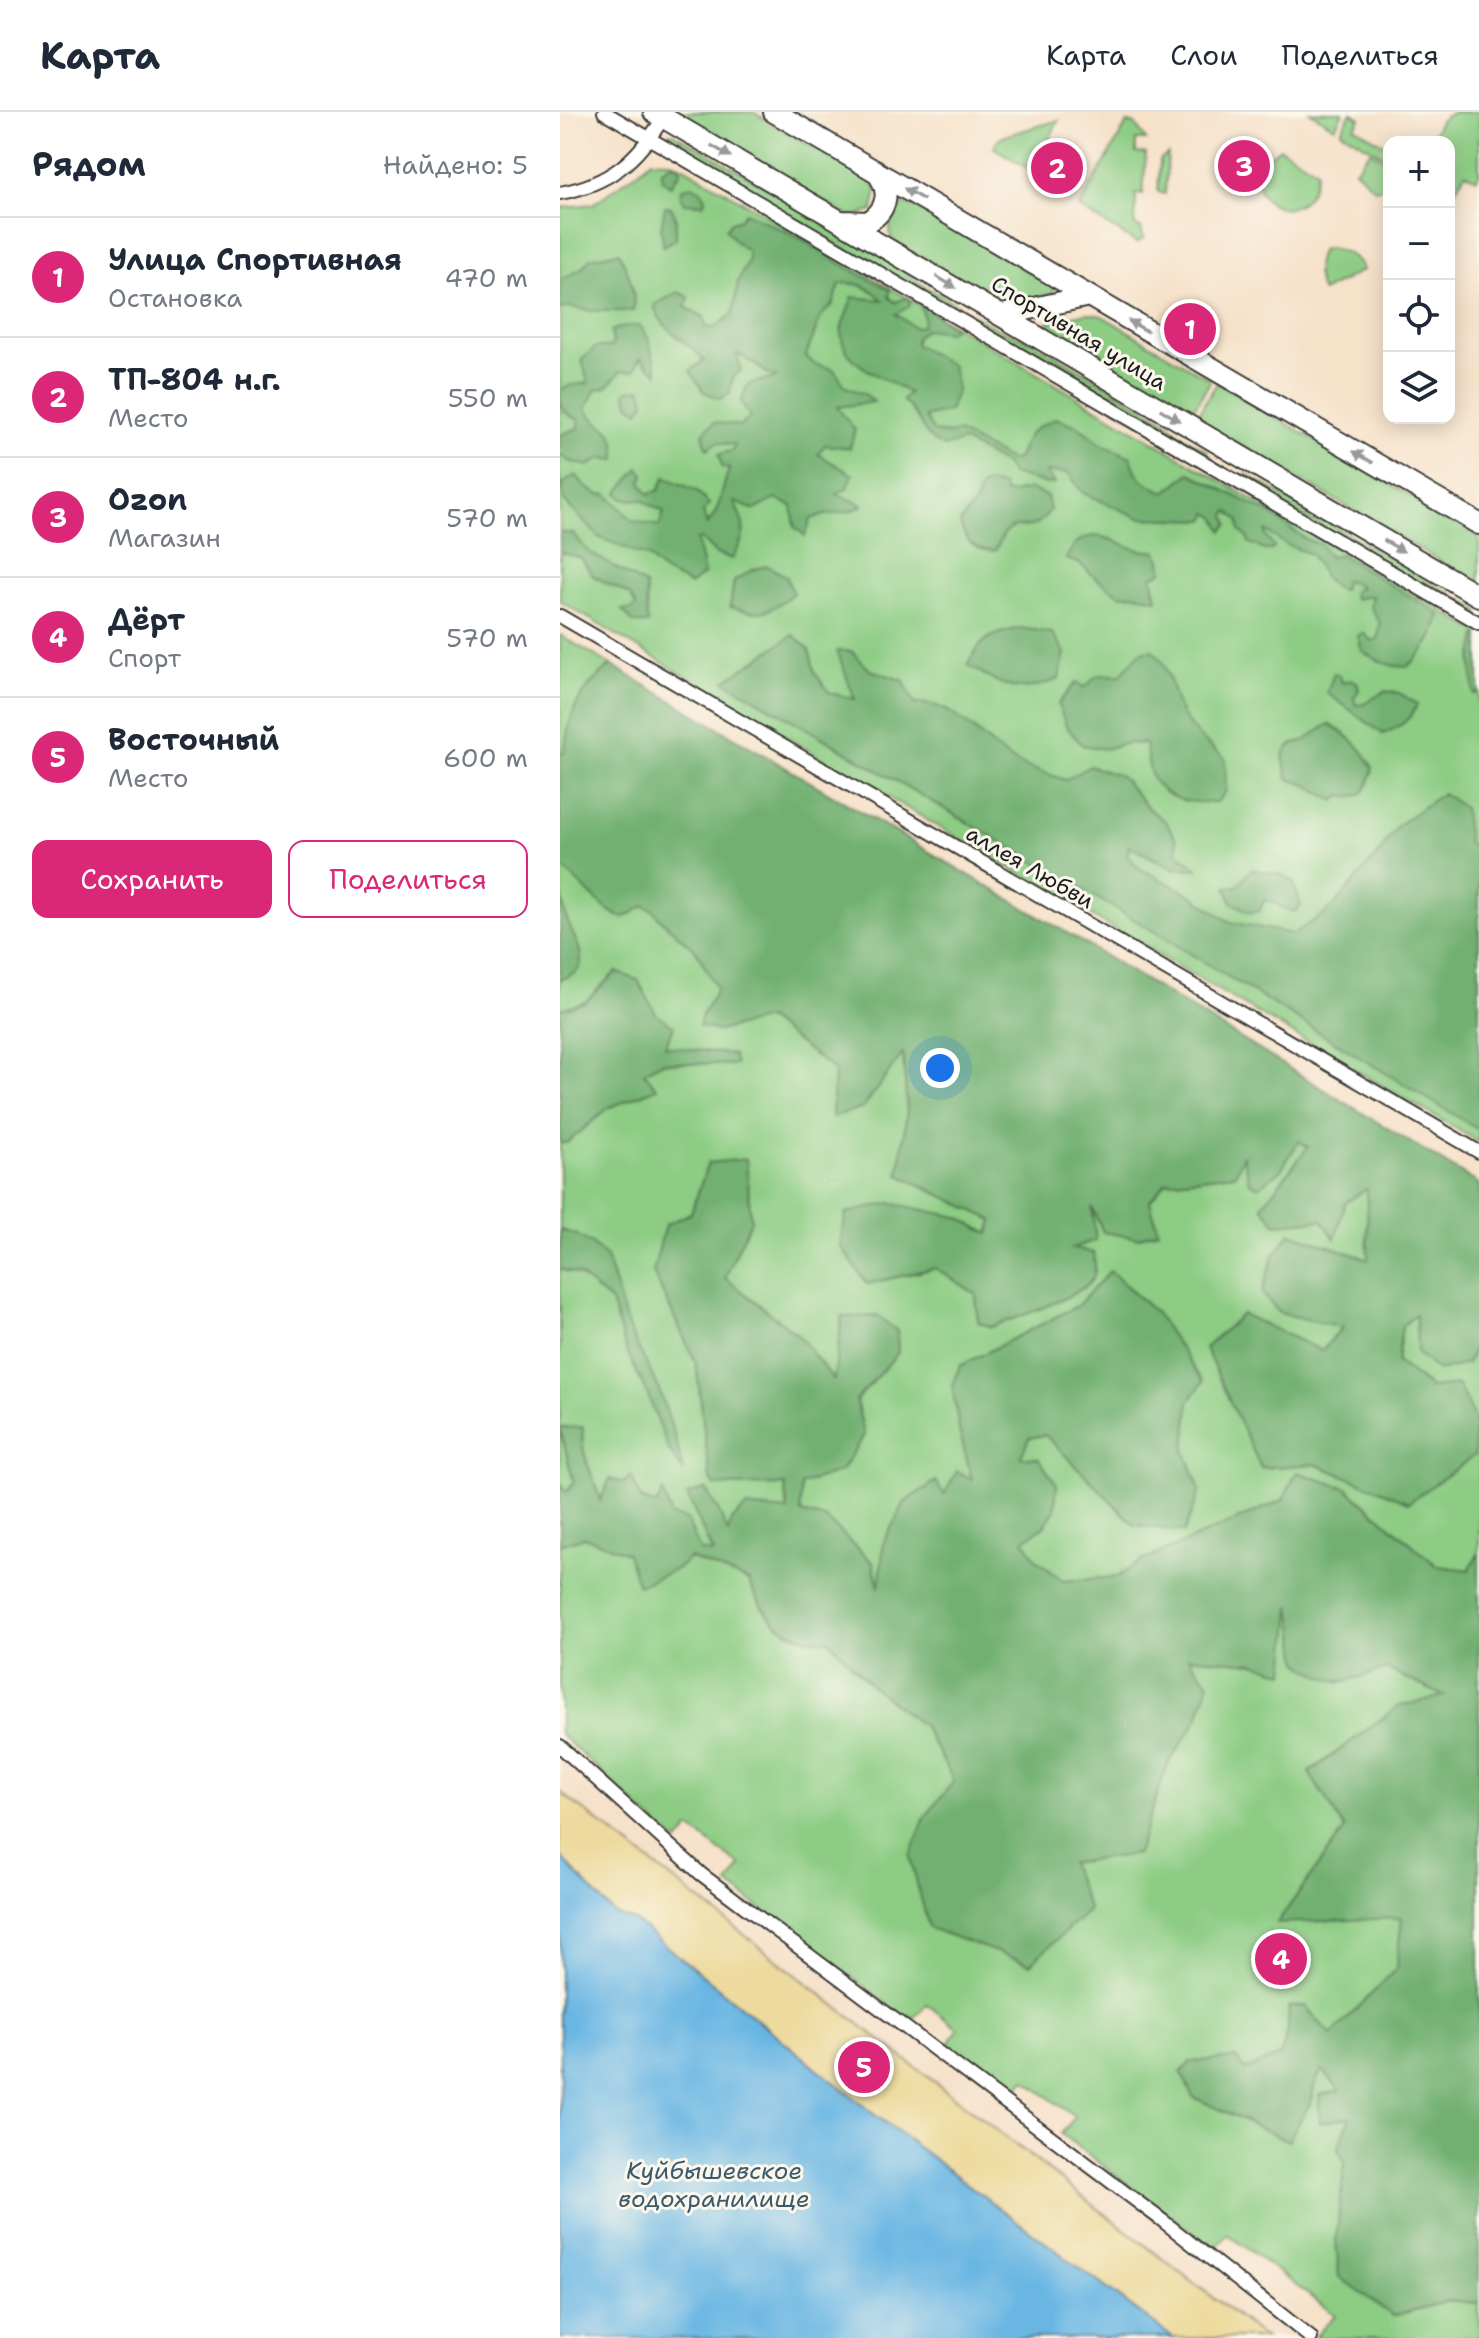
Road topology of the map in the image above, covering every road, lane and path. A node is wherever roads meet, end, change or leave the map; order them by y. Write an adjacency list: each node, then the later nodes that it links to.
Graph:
1 (604, 112): 4 (street)
2 (774, 112): 5 (main road, Спортивная улица)
3 (659, 115): 4 (street); 7 (main road, Спортивная улица, one-way to 7)
4 (650, 139): 6 (street); 13 (street)
5 (875, 170): 7 (main road); 8 (main road, Спортивная улица, one-way to 5)
6 (560, 193)
7 (842, 221): 9 (main road, Спортивная улица, one-way to 9)
8 (1089, 296): 9 (main road); 10 (main road, Спортивная улица, one-way to 8)
9 (1002, 315): 11 (main road, Спортивная улица, one-way to 11)
10 (1479, 524)
11 (1479, 596)
12 (560, 616): 14 (street, аллея Любви)
13 (1479, 623)
14 (1479, 1152)
15 (560, 1746): 16 (street)
16 (1311, 2338)

